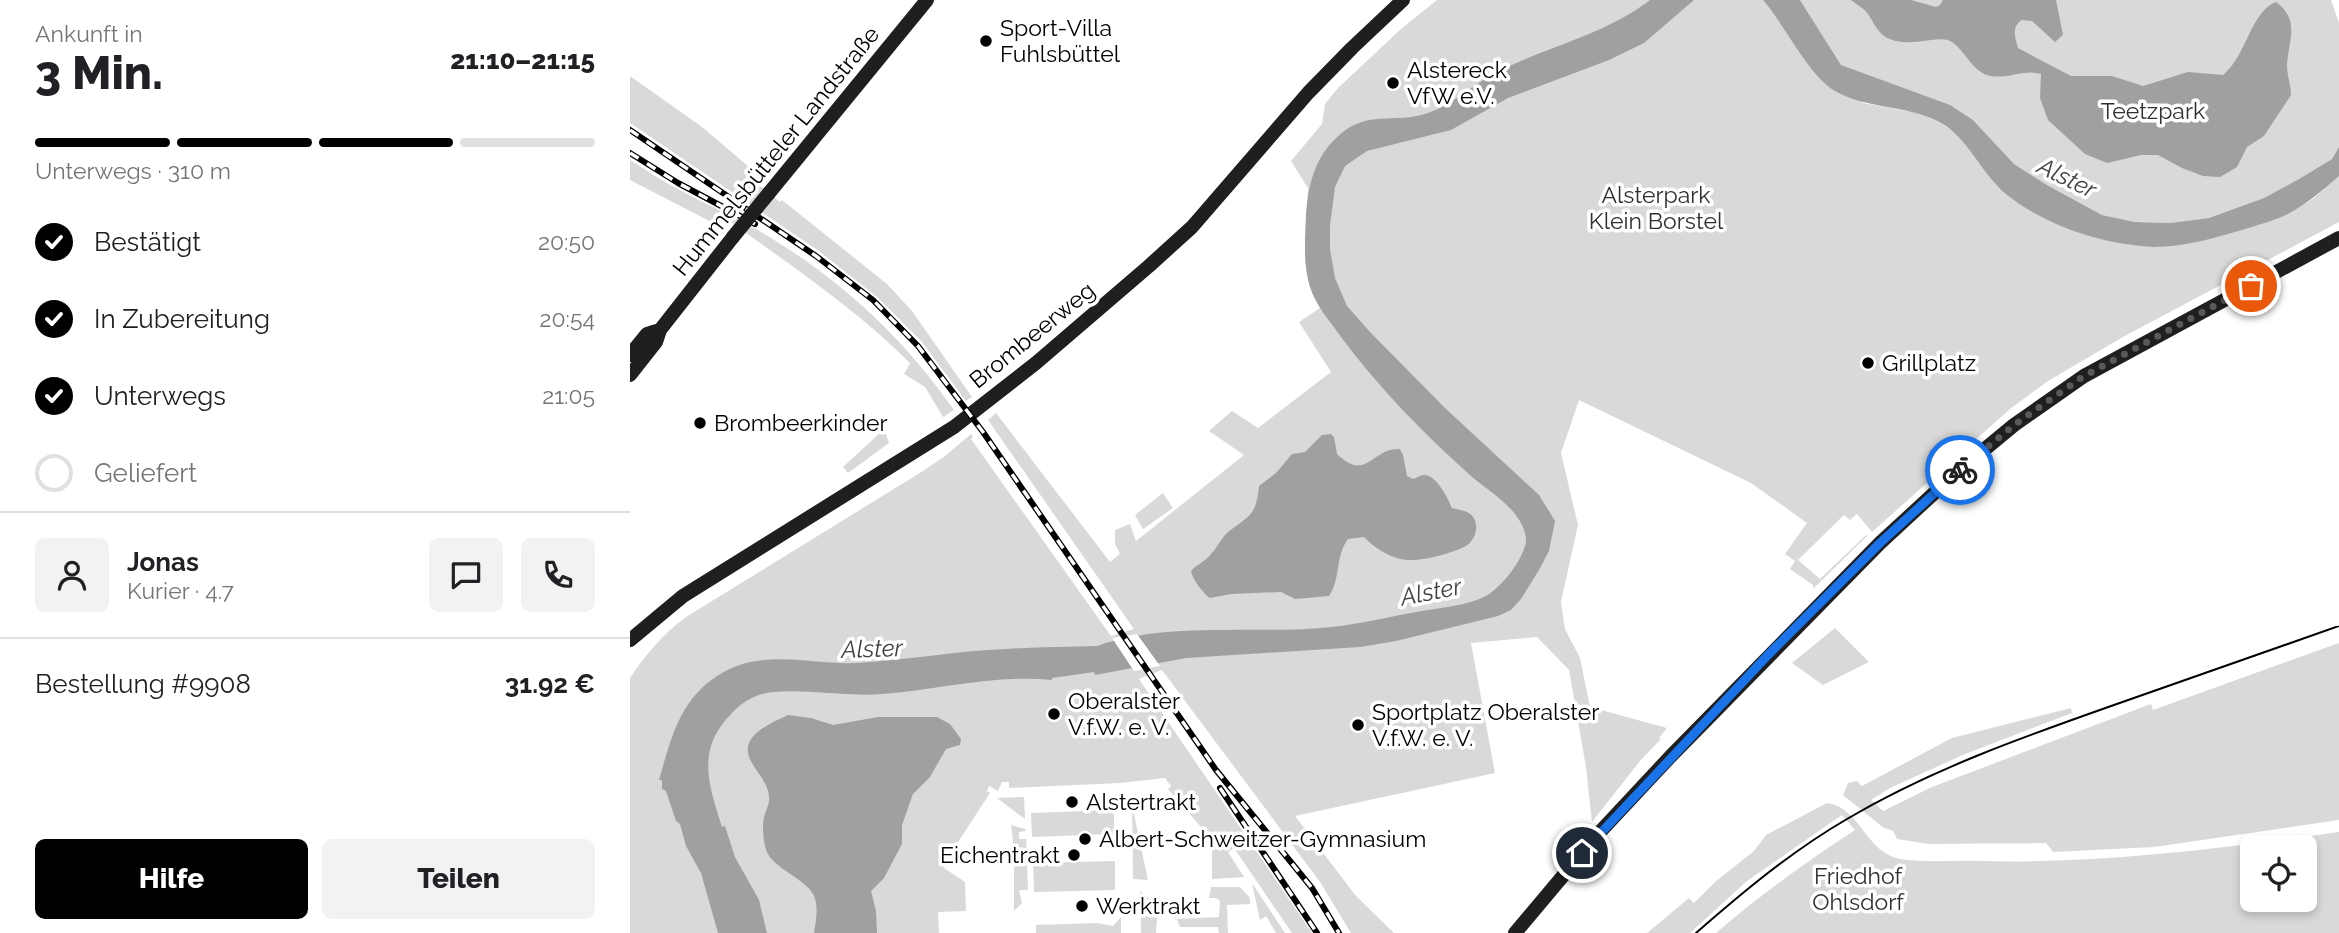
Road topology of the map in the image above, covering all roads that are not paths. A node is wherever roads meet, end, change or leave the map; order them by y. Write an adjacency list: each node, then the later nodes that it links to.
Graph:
1 (927, 0): 4 (main road, Hummelsbütteler Landstraße, bridge)
2 (1404, 0): 7 (main road, Brombeerweg)
3 (2339, 238): 9 (main road)
4 (660, 330): 5 (main road, Hummelsbütteler Landstraße); 6 (main road, Hummelsbütteler Landstraße)
5 (630, 355)
6 (630, 375)
7 (632, 639): 8 (main road, Brombeerweg)
8 (630, 655)
9 (1515, 933)

